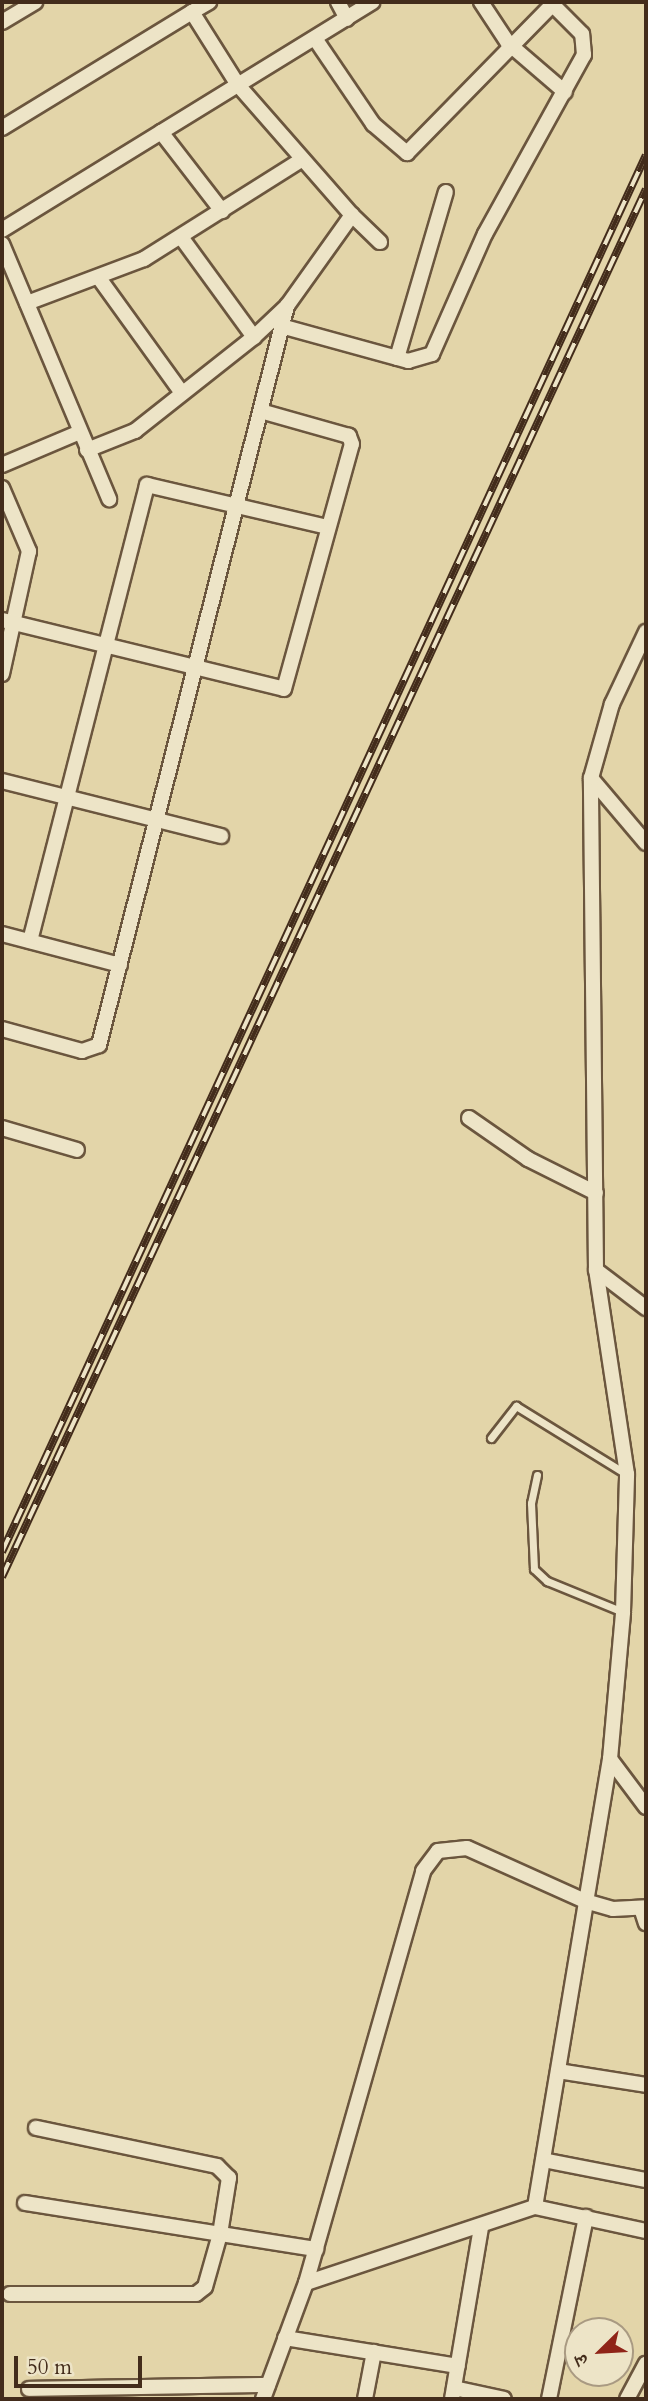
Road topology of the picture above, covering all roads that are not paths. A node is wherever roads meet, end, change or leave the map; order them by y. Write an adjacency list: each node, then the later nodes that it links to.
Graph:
1 (35, 2): 9 (street)
2 (209, 2): 7 (street)
3 (338, 2): 8 (street)
4 (373, 2): 8 (street)
5 (481, 2): 11 (street)
6 (553, 3): 11 (street); 13 (street)
7 (192, 12): 12 (street); 14 (street)
8 (347, 19): 10 (street)
9 (2, 22)
10 (316, 40): 11 (street); 12 (street)
11 (508, 43): 13 (street)
12 (237, 85): 15 (street); 16 (street)
13 (565, 92): 29 (street)
14 (2, 128)
15 (161, 132): 18 (street); 20 (street)
16 (301, 160): 18 (street); 19 (street)
17 (446, 192): 29 (street)
18 (222, 211): 21 (street)
19 (352, 215): 22 (street); 26 (street)
20 (2, 230)
21 (181, 237): 24 (street); 28 (street)
22 (380, 242)
23 (2, 244): 25 (street)
24 (99, 278): 25 (street); 30 (street)
25 (27, 303): 32 (street)
26 (287, 306): 27 (street); 28 (street)
27 (281, 326): 29 (street); 31 (street)
28 (254, 337): 30 (street)
29 (397, 358)
30 (182, 393): 33 (street)
31 (260, 411): 37 (street); 38 (street)
32 (80, 432): 33 (street); 34 (street)
33 (88, 450): 36 (street)
34 (2, 465)
35 (2, 488): 39 (street)
36 (109, 499)
37 (236, 503): 38 (street); 41 (street); 42 (street)
38 (328, 527): 42 (street)
39 (8, 622): 41 (street); 43 (street)
40 (646, 632): 44 (street)
41 (104, 648): 42 (street); 46 (street)
42 (194, 672): 47 (street)
43 (2, 674)
44 (591, 778): 49 (street); 57 (street)
45 (2, 781): 46 (street)
46 (66, 798): 47 (street); 51 (street)
47 (158, 820): 48 (street); 52 (street)
48 (221, 836)
49 (646, 843)
50 (2, 934): 51 (street)
51 (30, 941): 52 (street)
52 (120, 965): 53 (street)
53 (2, 1029)
54 (470, 1118): 57 (street)
55 (2, 1130): 56 (street)
56 (77, 1150)
57 (596, 1193): 58 (street)
58 (597, 1270): 59 (street); 61 (street)
59 (646, 1308)
60 (491, 1438): 61 (lane)
61 (627, 1474): 63 (street)
62 (537, 1475): 63 (lane)
63 (624, 1612): 64 (street)
64 (610, 1759): 65 (street); 66 (street)
65 (646, 1807)
66 (585, 1901): 67 (street); 69 (street); 80 (street)
67 (644, 1908): 68 (street)
68 (646, 1923)
69 (558, 2071): 70 (street); 72 (street)
70 (646, 2085)
71 (36, 2128): 79 (street)
72 (543, 2160): 73 (street); 75 (street)
73 (646, 2180)
74 (25, 2203): 79 (street)
75 (535, 2207): 76 (street); 77 (street)
76 (586, 2217): 78 (street); 94 (street)
77 (481, 2228): 81 (street); 86 (street)
78 (646, 2231)
79 (220, 2234): 80 (street); 82 (street)
80 (316, 2249): 81 (street)
81 (306, 2283): 83 (street)
82 (10, 2294)
83 (285, 2338): 84 (street); 88 (street)
84 (374, 2352): 86 (street); 92 (street)
85 (646, 2364): 95 (street)
86 (458, 2366): 91 (street)
87 (29, 2389): 89 (street)
88 (265, 2392): 90 (street)
89 (103, 2393): 90 (street)
90 (186, 2393)
91 (453, 2393): 93 (street)
92 (365, 2399)
93 (504, 2399)
94 (550, 2399)
95 (627, 2399)

